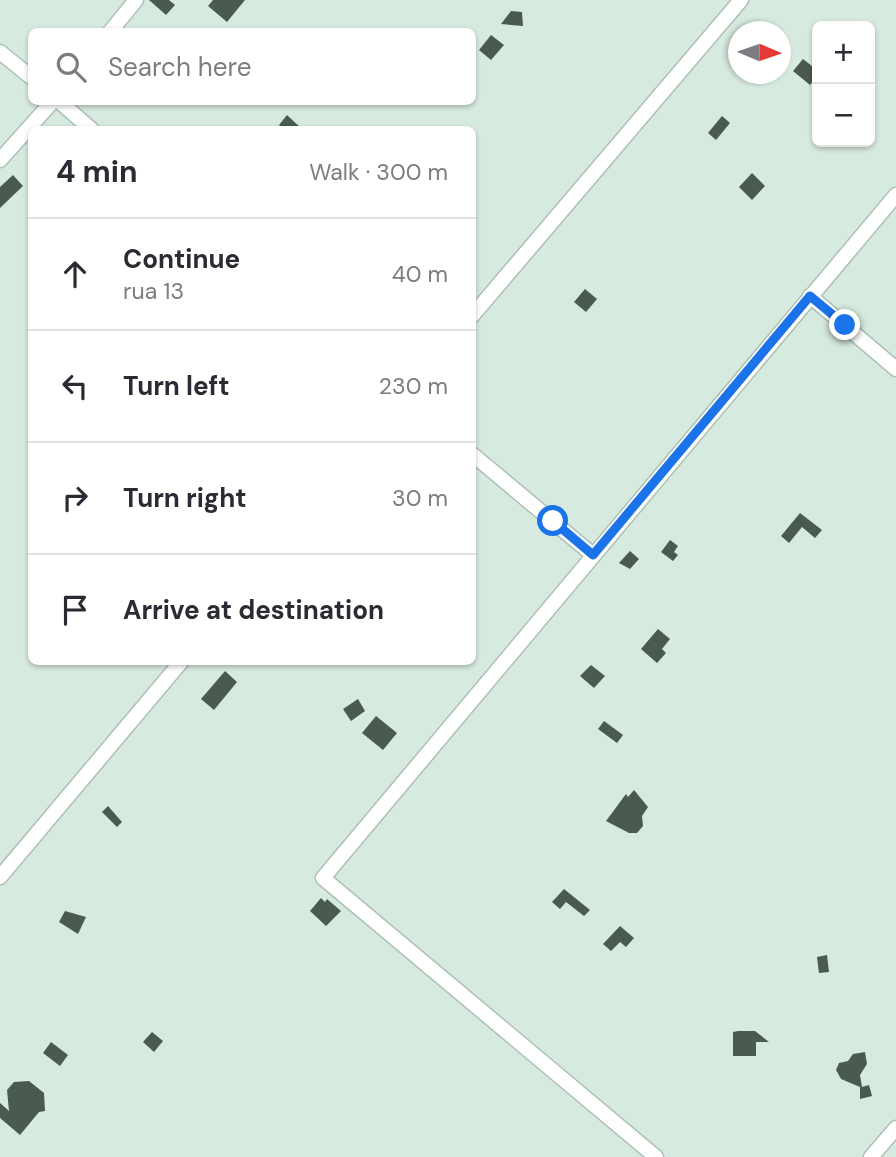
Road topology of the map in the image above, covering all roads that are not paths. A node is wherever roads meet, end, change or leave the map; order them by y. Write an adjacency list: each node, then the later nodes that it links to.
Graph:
1 (136, 0): 3 (street)
2 (740, 0): 14 (street)
3 (113, 28)
4 (0, 52): 5 (street)
5 (28, 75)
6 (49, 105): 8 (street)
7 (63, 105): 9 (street)
8 (30, 126)
9 (87, 126)
10 (28, 129): 11 (street)
11 (0, 160)
12 (896, 195): 13 (street)
13 (810, 296): 15 (street); 17 (street)
14 (476, 311)
15 (896, 369)
16 (476, 457): 17 (street)
17 (593, 555): 21 (street)
18 (178, 665): 19 (street)
19 (0, 877)
20 (896, 1128): 22 (street)
21 (656, 1157)
22 (872, 1157)

